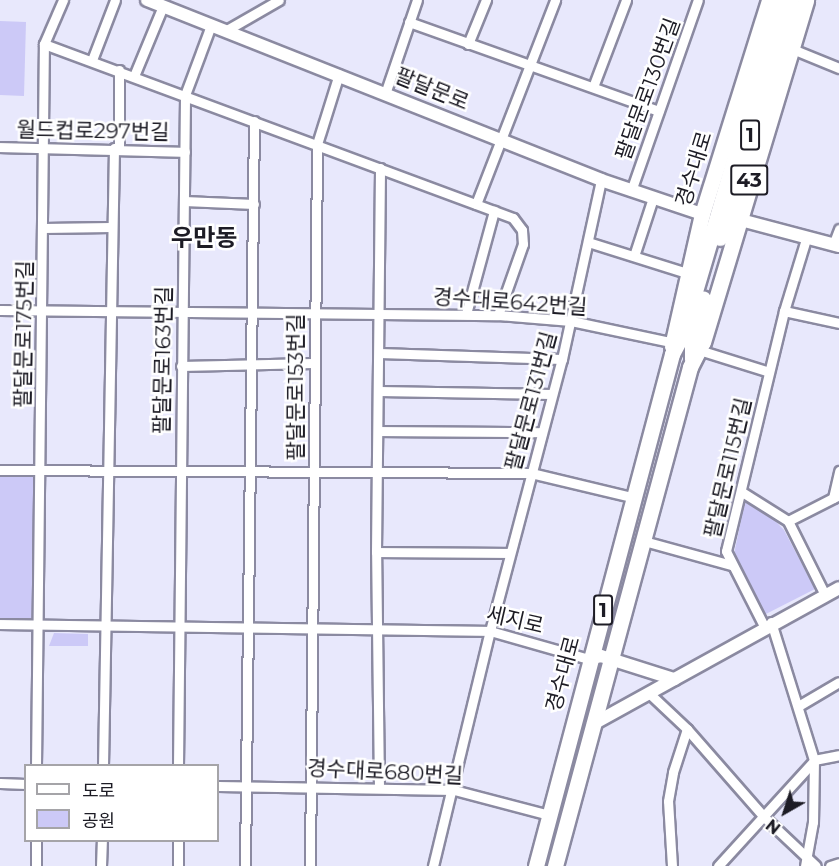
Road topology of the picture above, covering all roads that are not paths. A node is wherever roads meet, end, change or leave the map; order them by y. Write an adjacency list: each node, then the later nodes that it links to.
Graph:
1 (63, 0): 18 (street, 팔달문로175번길)
2 (115, 0): 21 (street)
3 (147, 0): 14 (street, 팔달문로)
4 (279, 0): 17 (street)
5 (417, 0): 15 (street)
6 (486, 0): 19 (street)
7 (555, 0): 22 (street)
8 (626, 0): 27 (street)
9 (698, 0): 30 (street, 팔달문로130번길)
10 (769, 0): 46 (main road, 경수대로 / 43)
11 (781, 0): 55 (main road, 1)
12 (792, 0): 55 (main road, 1)
13 (806, 0): 20 (main road, 경수대로 / 43)
14 (163, 6): 16 (street, 팔달문로); 26 (street)
15 (409, 22): 19 (street); 28 (street)
16 (211, 26): 17 (street, 팔달문로); 29 (street, 팔달문로163번길)
17 (225, 31): 25 (street, 팔달문로)
18 (44, 44): 21 (street); 36 (street, 팔달문로175번길)
19 (468, 44): 22 (street)
20 (790, 48): 23 (street); 47 (main road, 경수대로 / 43)
21 (92, 60): 24 (street)
22 (528, 66): 27 (street); 32 (street)
23 (839, 68)
24 (119, 70): 26 (street); 35 (street)
25 (339, 74): 28 (street, 팔달문로); 33 (street, 팔달문로153번길)
26 (134, 76): 29 (street)
27 (593, 87): 30 (street)
28 (386, 91): 32 (street, 팔달문로)
29 (185, 94): 31 (street); 37 (street, 팔달문로163번길)
30 (658, 111): 40 (street, 팔달문로130번길)
31 (254, 121): 33 (street); 43 (street)
32 (502, 139): 39 (street, 팔달문로); 44 (street)
33 (317, 144): 38 (street); 61 (street, 팔달문로153번길)
34 (0, 147): 36 (street, 월드컵로297번길)
35 (116, 148): 36 (street, 월드컵로297번길); 37 (street, 월드컵로297번길); 48 (street)
36 (43, 149): 49 (street, 팔달문로175번길)
37 (185, 152): 42 (street, 팔달문로163번길)
38 (380, 168): 44 (street); 63 (street)
39 (601, 180): 40 (street, 팔달문로); 52 (street, 팔달문로131번길)
40 (631, 191): 41 (street, 팔달문로)
41 (653, 198): 46 (street, 팔달문로); 54 (street)
42 (184, 201): 43 (street); 59 (street, 팔달문로163번길)
43 (254, 204): 60 (street)
44 (476, 204): 45 (street)
45 (494, 211): 64 (street); 65 (street)
46 (702, 214): 55 (main road, 경수대로 / 43)
47 (737, 219): 51 (street); 70 (main road, 경수대로 / 43)
48 (111, 227): 49 (street); 58 (street)
49 (43, 228): 57 (street, 팔달문로175번길)
50 (839, 230): 53 (street)
51 (806, 238): 53 (street); 62 (street, 팔달문로115번길)
52 (588, 243): 54 (street); 66 (street, 팔달문로131번길)
53 (836, 246)
54 (634, 256): 55 (street)
55 (700, 270): 68 (main road, 경수대로 / 1); 70 (main road, 경수대로 / 1)
56 (0, 310): 57 (street, 경수대로642번길)
57 (43, 310): 58 (street, 경수대로642번길); 81 (street, 팔달문로175번길)
58 (109, 310): 59 (street, 경수대로642번길); 82 (street)
59 (181, 310): 60 (street, 경수대로642번길); 73 (street, 팔달문로163번길)
60 (254, 311): 61 (street, 경수대로642번길); 74 (street)
61 (314, 311): 63 (street, 경수대로642번길); 72 (street, 팔달문로153번길)
62 (784, 311): 67 (street); 75 (street, 팔달문로115번길)
63 (380, 312): 64 (street, 경수대로642번길); 69 (street)
64 (466, 314): 65 (street, 경수대로642번길)
65 (498, 315): 66 (street, 경수대로642번길)
66 (571, 321): 68 (street, 경수대로642번길); 71 (street, 팔달문로131번길)
67 (839, 323)
68 (672, 348): 91 (main road, 경수대로 / 1)
69 (379, 352): 71 (street); 76 (street)
70 (695, 354): 75 (street); 93 (main road, 경수대로 / 1)
71 (562, 359): 77 (street, 팔달문로131번길)
72 (313, 363): 74 (street); 86 (street, 팔달문로153번길)
73 (181, 366): 74 (street); 83 (street, 팔달문로163번길)
74 (253, 367): 84 (street)
75 (769, 372): 89 (street, 팔달문로115번길)
76 (379, 391): 77 (street); 78 (street)
77 (551, 394): 79 (street, 팔달문로131번길)
78 (379, 431): 79 (street); 87 (street)
79 (542, 432): 88 (street, 팔달문로131번길)
80 (0, 470): 81 (street)
81 (40, 470): 82 (street); 100 (street, 팔달문로175번길)
82 (106, 471): 83 (street); 102 (street)
83 (180, 471): 84 (street); 103 (street, 팔달문로163번길)
84 (252, 471): 86 (street); 104 (street)
85 (839, 471): 90 (street)
86 (313, 472): 87 (street); 106 (street, 팔달문로153번길)
87 (378, 472): 88 (street); 94 (street)
88 (531, 473): 91 (street); 95 (street, 팔달문로131번길)
89 (742, 492): 92 (street); 96 (street, 팔달문로115번길)
90 (836, 496): 92 (street)
91 (635, 498): 108 (main road, 경수대로 / 1)
92 (788, 521): 98 (street)
93 (644, 541): 96 (street); 109 (main road, 경수대로 / 1)
94 (376, 552): 95 (street); 105 (street)
95 (510, 553): 107 (street, 팔달문로131번길)
96 (731, 565): 101 (street, 팔달문로115번길)
97 (839, 588): 98 (street)
98 (825, 595): 101 (street)
99 (0, 624): 100 (street, 세지로)
100 (39, 625): 102 (street, 세지로); 118 (street)
101 (768, 625): 110 (street); 113 (street, 팔달문로115번길)
102 (103, 626): 103 (street, 세지로); 119 (street)
103 (179, 627): 104 (street, 세지로); 120 (street, 팔달문로163번길)
104 (250, 628): 106 (street, 세지로); 124 (street)
105 (378, 628): 106 (street, 세지로); 107 (street, 세지로); 126 (street)
106 (311, 629): 125 (street)
107 (490, 631): 108 (street, 세지로); 127 (street, 팔달문로131번길)
108 (588, 658): 109 (street, 세지로); 128 (main road, 경수대로 / 1)
109 (612, 659): 110 (street, 세지로); 114 (main road, 경수대로 / 1)
110 (674, 679): 112 (street)
111 (839, 682): 113 (street)
112 (651, 695): 114 (street); 115 (street)
113 (800, 705): 117 (street, 팔달문로115번길)
114 (593, 724): 142 (main road, 경수대로 / 1)
115 (687, 729): 129 (street); 143 (street)
116 (839, 755): 117 (street)
117 (814, 760): 129 (street); 133 (street, 팔달문로115번길)
118 (36, 764)
119 (103, 764)
120 (178, 764)
121 (0, 783): 122 (street)
122 (24, 784)
123 (219, 786): 124 (street, 경수대로680번길)
124 (246, 786): 125 (street, 경수대로680번길); 137 (street)
125 (309, 786): 126 (street, 경수대로680번길); 138 (street)
126 (380, 788): 127 (street, 경수대로680번길)
127 (454, 790): 128 (street, 경수대로680번길); 140 (street, 팔달문로131번길)
128 (549, 815): 141 (main road, 경수대로 / 1)
129 (764, 817): 133 (street); 144 (street)
130 (36, 842): 134 (street)
131 (102, 842): 135 (street)
132 (178, 842): 136 (street)
133 (806, 854): 145 (street, 팔달문로115번길); 146 (street)
134 (36, 866)
135 (101, 866)
136 (178, 866)
137 (245, 866)
138 (310, 866): 139 (street)
139 (317, 866)
140 (434, 866)
141 (536, 866)
142 (555, 866)
143 (672, 866)
144 (718, 866)
145 (806, 866)
146 (816, 866)

